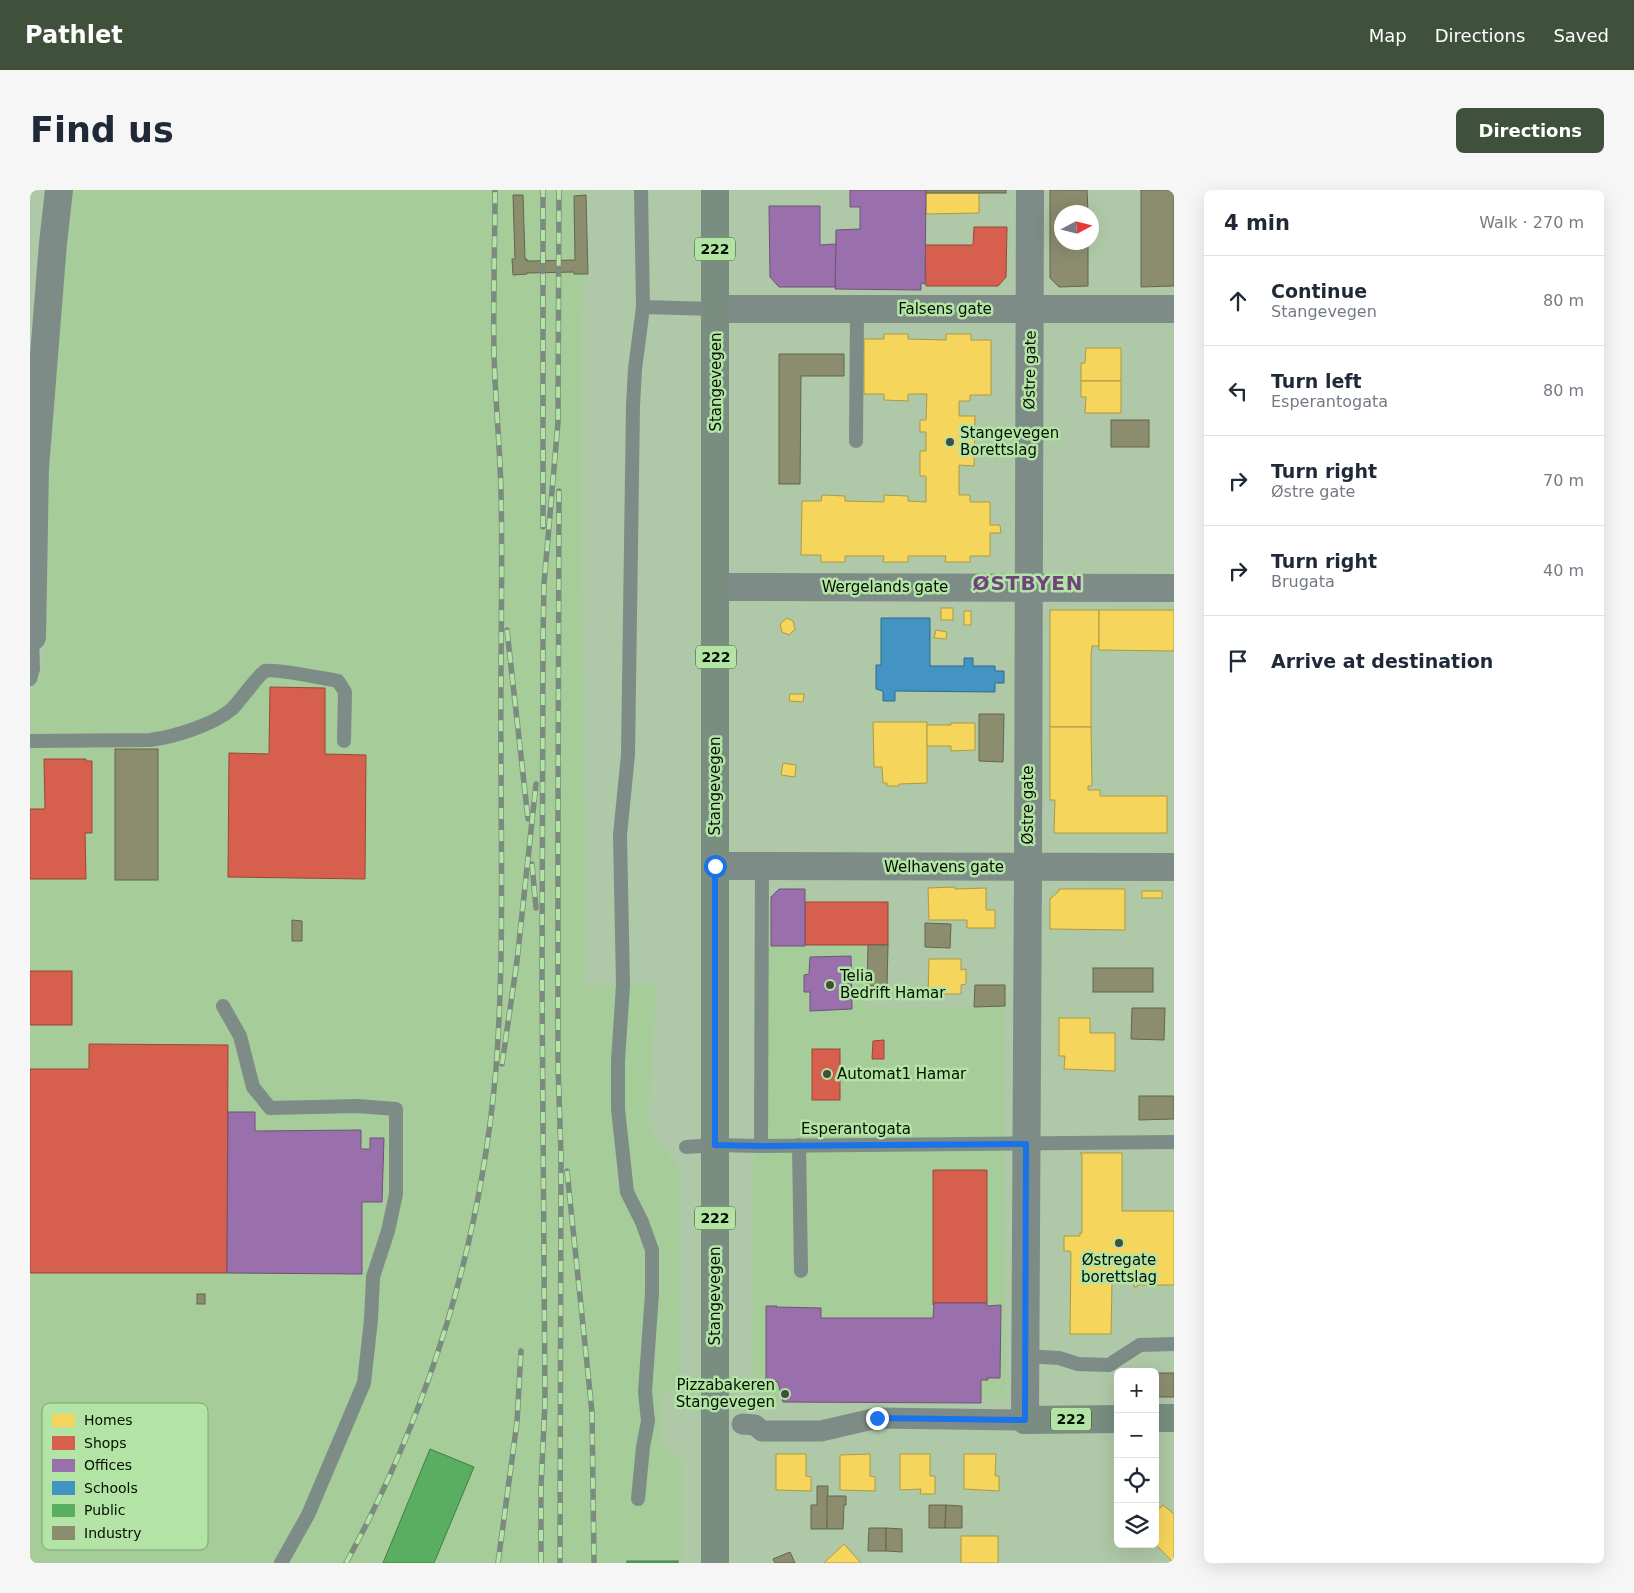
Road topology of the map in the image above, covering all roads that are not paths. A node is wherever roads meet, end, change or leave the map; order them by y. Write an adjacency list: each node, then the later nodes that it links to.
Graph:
1 (59, 190): 14 (street)
2 (640, 190): 5 (lane)
3 (715, 190): 6 (main road, Stangevegen / 222)
4 (1030, 190): 9 (street, Østre gate)
5 (643, 307): 6 (lane); 37 (lane)
6 (715, 309): 7 (street, Falsens gate); 11 (main road, Stangevegen / 222)
7 (857, 309): 9 (street, Falsens gate); 10 (lane)
8 (1174, 309): 9 (street, Falsens gate)
9 (1030, 310): 12 (street, Østre gate)
10 (856, 441)
11 (716, 587): 12 (street, Wergelands gate); 18 (main road, Stangevegen / 222)
12 (1028, 587): 13 (street, Wergelands gate); 20 (street, Østre gate)
13 (1174, 588)
14 (32, 637): 15 (lane)
15 (30, 679)
16 (30, 741): 17 (lane)
17 (344, 741)
18 (715, 866): 19 (street, Welhavens gate); 25 (main road, Stangevegen / 222)
19 (762, 867): 20 (street, Welhavens gate); 27 (lane)
20 (1028, 867): 21 (street, Welhavens gate); 24 (street, Østre gate)
21 (1174, 867)
22 (222, 1006): 38 (lane)
23 (1174, 1142): 24 (lane, Esperantogata)
24 (1026, 1144): 26 (lane, Esperantogata); 31 (street, Østre gate)
25 (715, 1145): 27 (lane, Esperantogata); 28 (lane, Esperantogata); 39 (main road, Stangevegen / 222)
26 (799, 1145): 27 (lane, Esperantogata); 29 (lane)
27 (761, 1146)
28 (686, 1147)
29 (801, 1271)
30 (1174, 1344): 31 (lane)
31 (1025, 1356): 35 (street, Østre gate)
32 (1159, 1418): 33 (main road)
33 (1174, 1418)
34 (1114, 1419): 35 (main road, 222)
35 (1025, 1420): 36 (street, 222)
36 (742, 1424)
37 (638, 1499)
38 (281, 1563)
39 (715, 1563)

